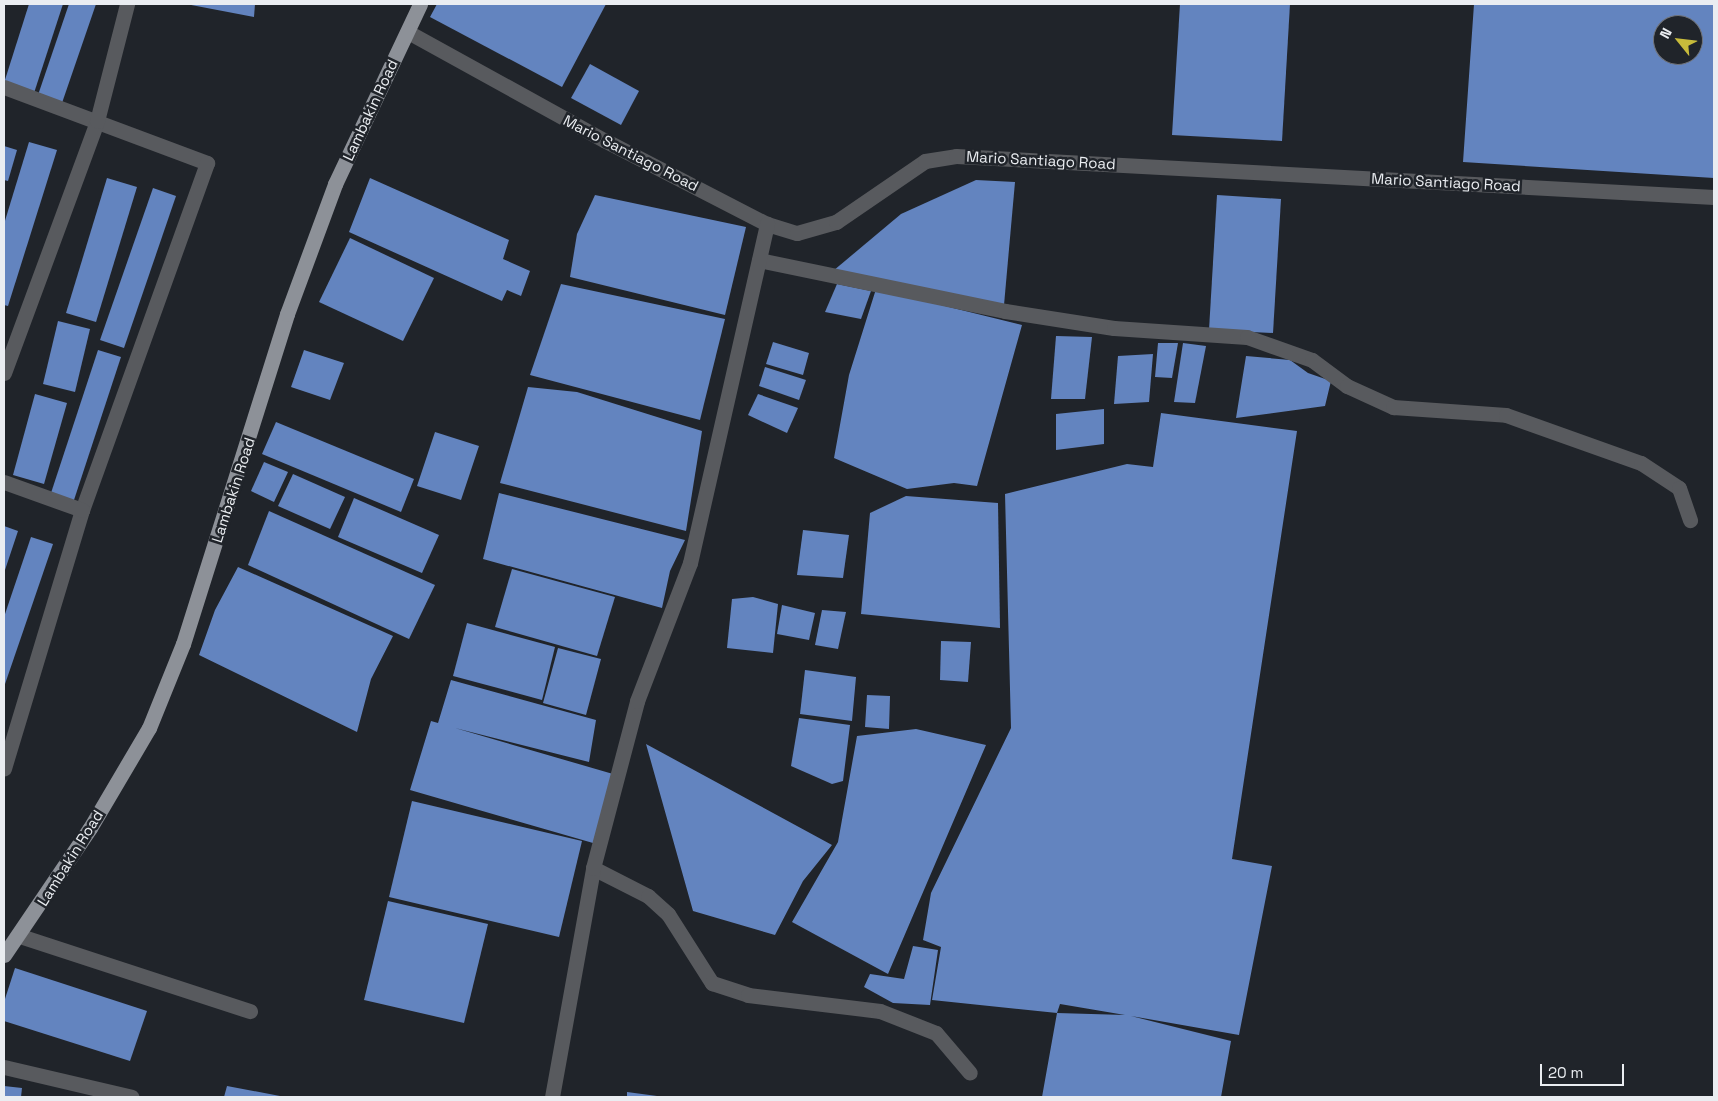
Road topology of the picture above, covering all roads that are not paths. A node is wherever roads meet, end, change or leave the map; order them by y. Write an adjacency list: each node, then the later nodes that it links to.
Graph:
1 (127, 4): 5 (street)
2 (420, 4): 3 (main road, Lambakin Road)
3 (408, 32): 7 (street, Mario Santiago Road); 15 (main road, Lambakin Road)
4 (4, 87): 5 (street)
5 (97, 121): 9 (street); 11 (street)
6 (1714, 197): 7 (street, Mario Santiago Road)
7 (767, 224): 8 (street)
8 (759, 260): 12 (street); 14 (street)
9 (4, 373)
10 (4, 482): 11 (street)
11 (82, 510): 13 (street)
12 (1690, 520)
13 (4, 769)
14 (593, 868): 19 (street); 21 (street)
15 (20, 936): 16 (main road, Lambakin Road); 17 (street)
16 (4, 955)
17 (250, 1010)
18 (4, 1067): 20 (street)
19 (970, 1073)
20 (132, 1097)
21 (552, 1097)

